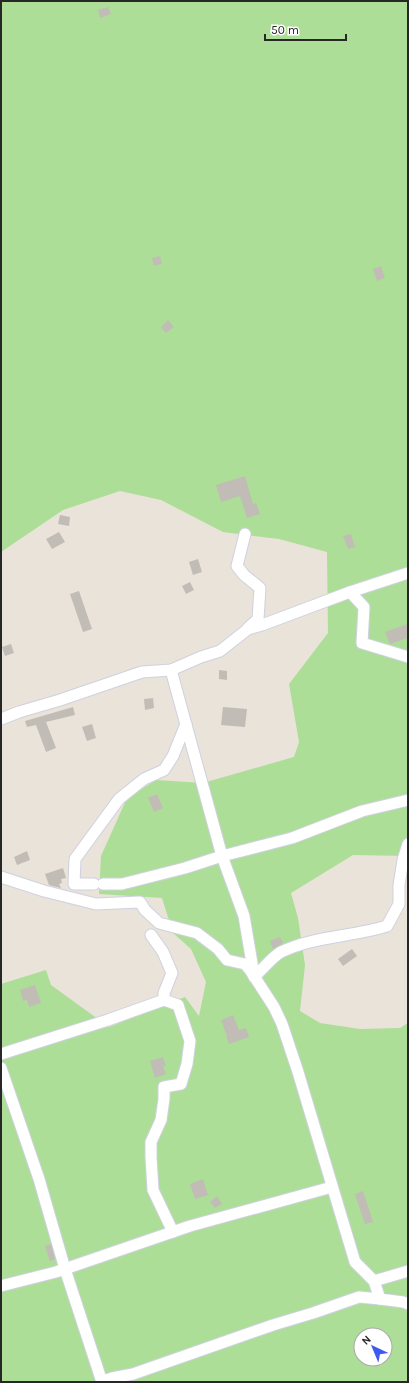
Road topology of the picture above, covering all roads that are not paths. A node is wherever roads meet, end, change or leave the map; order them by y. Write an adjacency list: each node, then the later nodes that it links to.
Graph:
1 (245, 534): 4 (street)
2 (408, 573): 3 (street)
3 (350, 592): 4 (street); 5 (street)
4 (248, 629): 6 (street)
5 (408, 657)
6 (172, 670): 7 (street); 8 (street)
7 (1, 719)
8 (186, 724): 11 (street); 11 (street)
9 (408, 800): 11 (street)
10 (408, 844): 14 (street)
11 (222, 856): 14 (street)
12 (1, 877): 14 (street)
13 (151, 935): 15 (street)
14 (254, 977): 18 (street)
15 (164, 1000): 16 (street); 19 (street)
16 (1, 1054)
17 (1, 1068): 20 (street)
18 (332, 1187): 19 (street); 22 (street)
19 (173, 1232): 20 (street)
20 (64, 1269): 23 (street); 26 (street)
21 (408, 1271): 22 (street)
22 (374, 1281): 24 (street)
23 (1, 1286)
24 (380, 1299): 25 (street); 26 (street)
25 (408, 1304)
26 (102, 1382)

